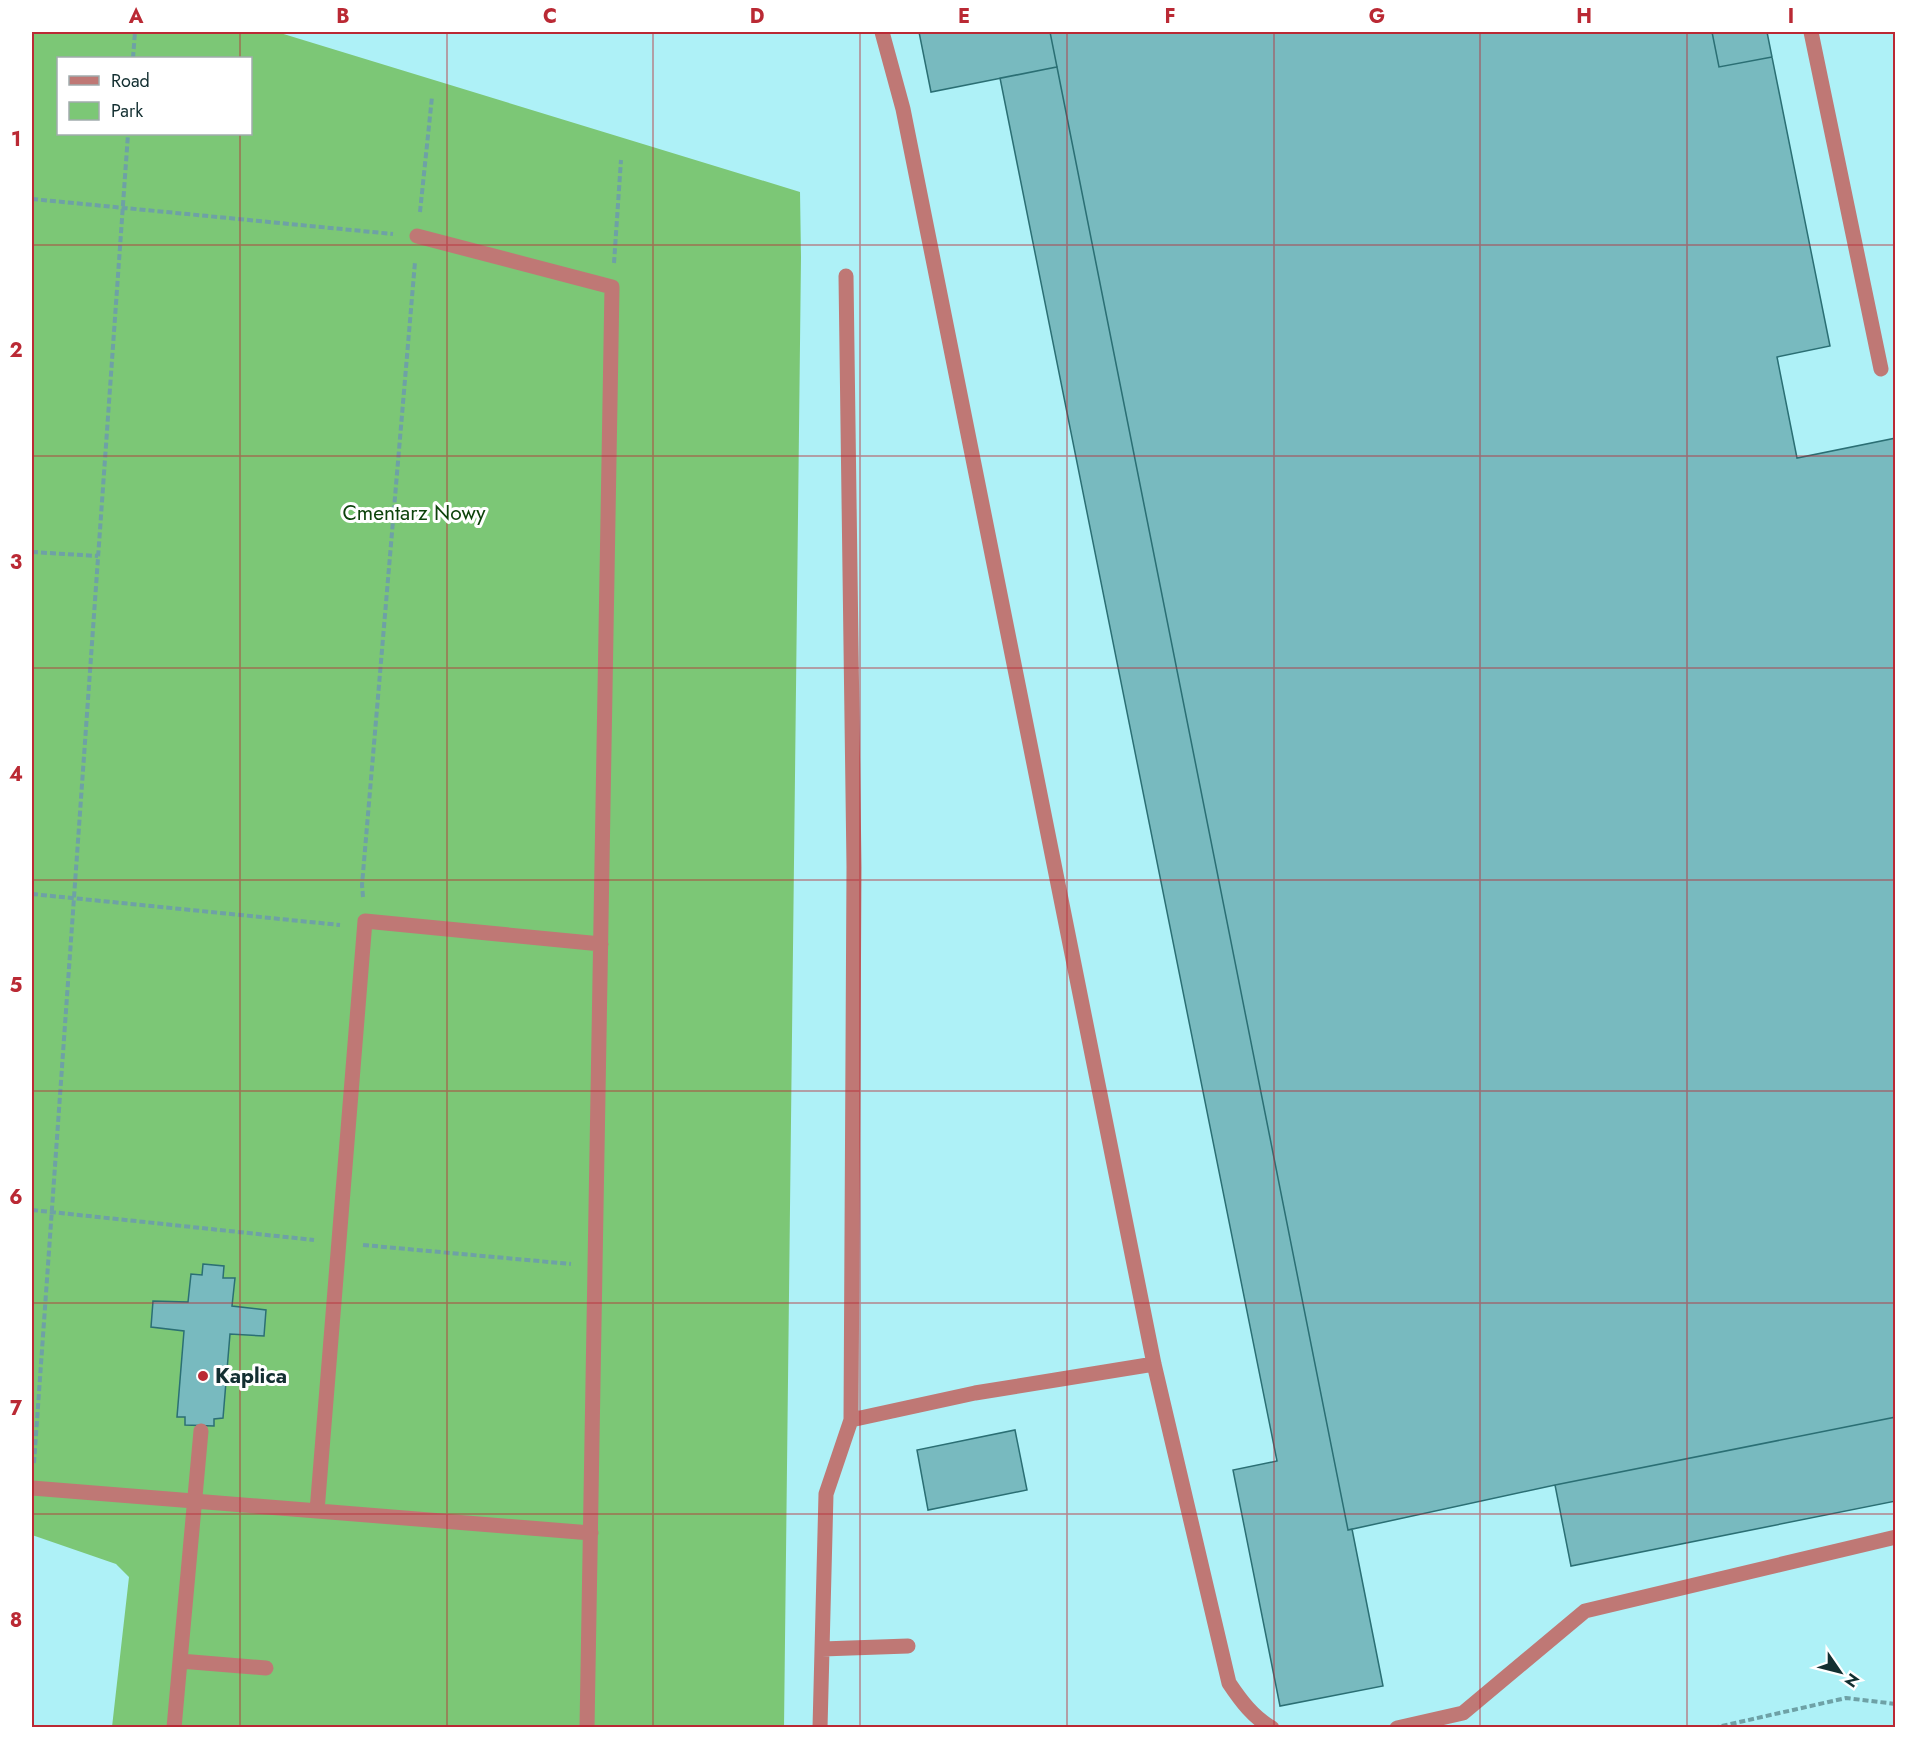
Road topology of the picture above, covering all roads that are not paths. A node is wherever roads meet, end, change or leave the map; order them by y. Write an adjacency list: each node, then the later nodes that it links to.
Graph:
1 (882, 32): 7 (street)
2 (1811, 32): 5 (street)
3 (417, 236): 6 (street)
4 (846, 276): 8 (street)
5 (1881, 369)
6 (601, 944): 12 (street); 13 (street)
7 (1154, 1364): 8 (street); 22 (street)
8 (852, 1420): 16 (street)
9 (201, 1431): 11 (street)
10 (32, 1488): 11 (street)
11 (195, 1501): 12 (street); 17 (street)
12 (317, 1511): 13 (street)
13 (591, 1533): 20 (street)
14 (1896, 1537): 23 (street)
15 (908, 1646): 16 (street)
16 (822, 1649): 21 (street)
17 (180, 1661): 18 (street); 19 (street)
18 (266, 1668)
19 (174, 1728)
20 (587, 1728)
21 (820, 1728)
22 (1272, 1728)
23 (1397, 1728)

